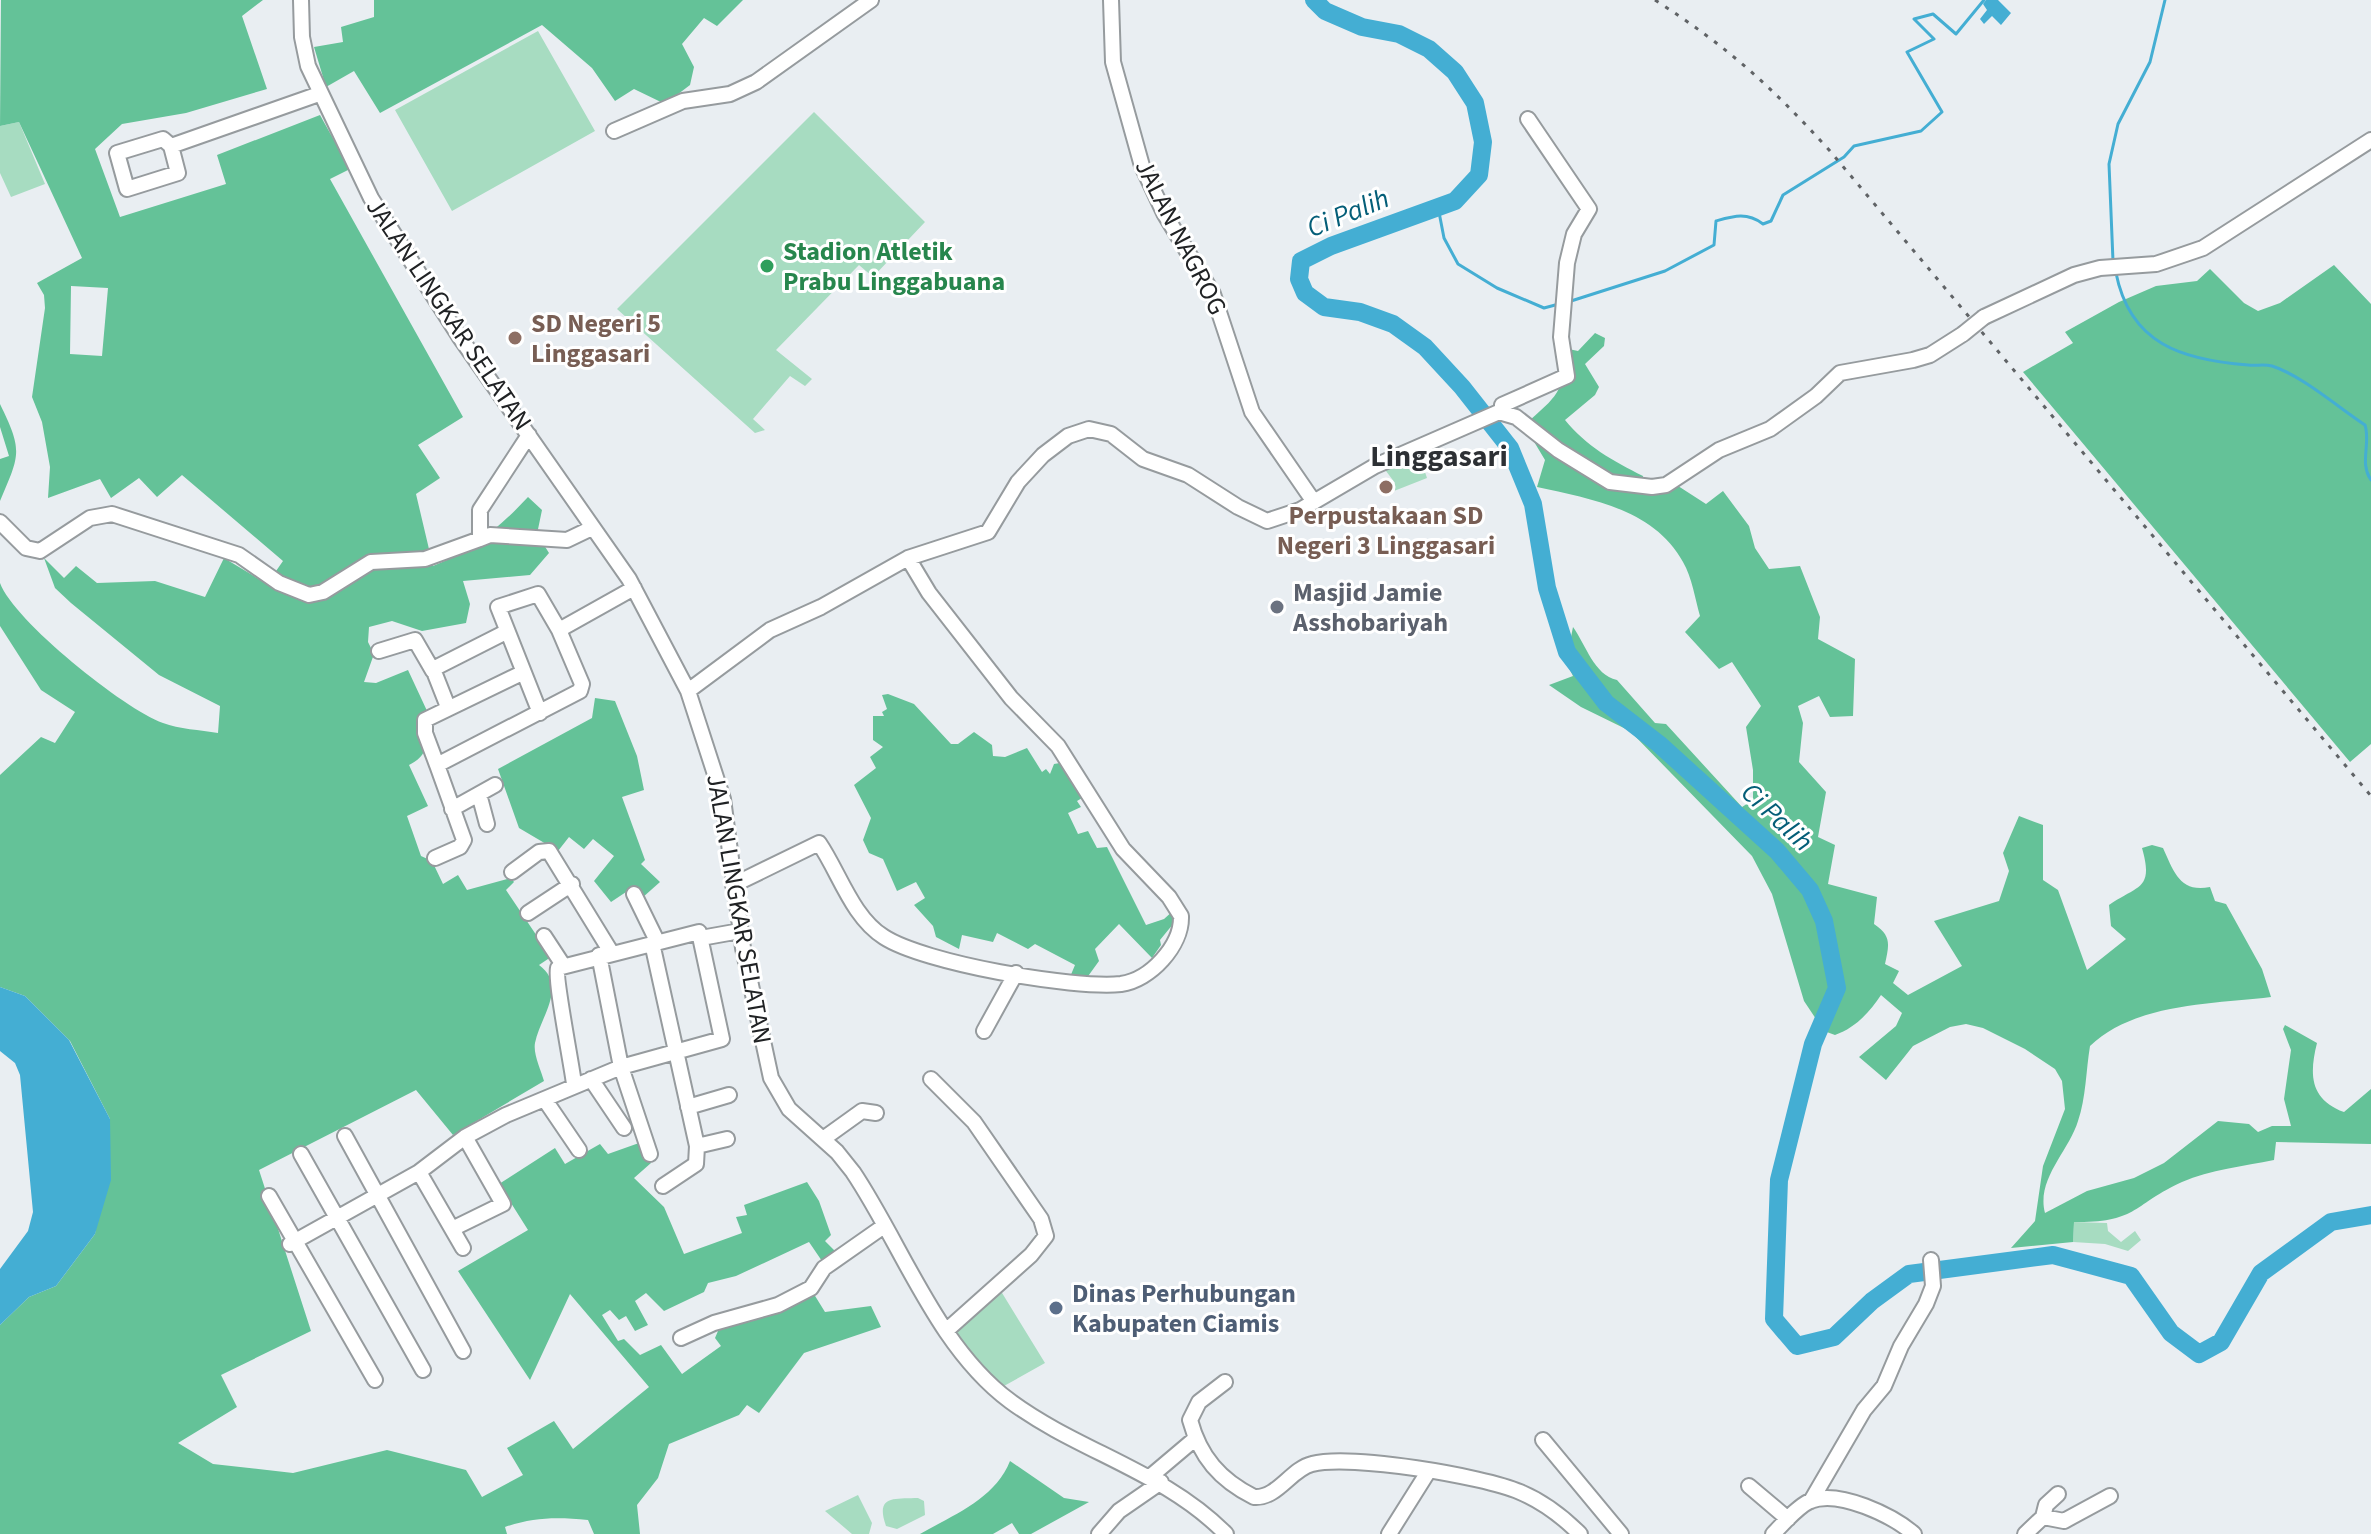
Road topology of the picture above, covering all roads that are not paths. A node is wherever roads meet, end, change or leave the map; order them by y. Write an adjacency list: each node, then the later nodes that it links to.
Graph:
1 (301, 0): 4 (street, JALAN LINGKAR SELATAN)
2 (1111, 0): 11 (street, JALAN NAGROG)
3 (867, 1): 6 (street)
4 (319, 94): 8 (street); 10 (street, JALAN LINGKAR SELATAN)
5 (1528, 119): 9 (street)
6 (614, 131)
7 (2371, 140): 9 (street, bridge)
8 (171, 146): 8 (street)
9 (1502, 412): 11 (street)
10 (529, 435): 13 (street, JALAN LINGKAR SELATAN); 14 (street)
11 (1314, 502): 15 (street)
12 (0, 522): 14 (street)
13 (592, 528): 14 (street); 16 (street, JALAN LINGKAR SELATAN)
14 (480, 539)
15 (908, 558): 22 (street); 42 (street)
16 (634, 588): 17 (street); 22 (street, JALAN LINGKAR SELATAN)
17 (559, 630): 18 (street); 24 (street)
18 (506, 632): 20 (street); 21 (street)
19 (379, 651): 20 (street)
20 (433, 671): 23 (street)
21 (522, 673): 23 (street); 24 (street)
22 (688, 691): 33 (street, JALAN LINGKAR SELATAN)
23 (448, 707): 25 (street)
24 (540, 713): 25 (street)
25 (437, 765): 28 (street)
26 (495, 785): 27 (street)
27 (479, 794): 28 (street); 29 (street)
28 (452, 809): 30 (street)
29 (487, 824)
30 (435, 858)
31 (512, 872): 32 (street)
32 (572, 884): 35 (street); 40 (street)
33 (733, 885): 36 (street, JALAN LINGKAR SELATAN); 42 (street)
34 (634, 894): 39 (street)
35 (528, 913)
36 (740, 931): 38 (street); 57 (street, JALAN LINGKAR SELATAN)
37 (544, 936): 41 (street)
38 (701, 938): 39 (street); 44 (street)
39 (654, 942): 40 (street); 44 (street)
40 (605, 954): 41 (street); 45 (street)
41 (563, 965): 48 (street)
42 (1016, 973): 43 (street)
43 (984, 1031)
44 (677, 1050): 45 (street); 51 (street)
45 (621, 1067): 46 (street); 61 (street)
46 (591, 1079): 48 (street); 53 (street)
47 (931, 1079): 72 (street)
48 (574, 1084): 50 (street)
49 (729, 1095): 51 (street)
50 (545, 1100): 55 (street); 59 (street)
51 (688, 1107): 58 (street)
52 (876, 1113): 57 (street)
53 (624, 1128)
54 (345, 1136): 64 (street)
55 (465, 1137): 62 (street); 68 (street)
56 (727, 1139): 58 (street)
57 (823, 1139): 67 (street, JALAN LINGKAR SELATAN)
58 (697, 1146): 63 (street)
59 (579, 1150)
60 (301, 1154): 66 (street)
61 (650, 1154)
62 (419, 1172): 64 (street); 68 (street)
63 (663, 1186)
64 (379, 1194): 66 (street); 74 (street)
65 (269, 1196): 69 (street)
66 (336, 1218): 69 (street); 75 (street)
67 (884, 1226): 72 (street, JALAN LINGKAR SELATAN); 73 (street)
68 (452, 1229): 70 (street)
69 (293, 1242): 76 (street)
70 (463, 1248)
71 (1931, 1260): 85 (street)
72 (947, 1330): 81 (street, JALAN LINGKAR SELATAN)
73 (681, 1338)
74 (463, 1351)
75 (423, 1370)
76 (375, 1380)
77 (1225, 1382): 78 (street)
78 (1196, 1438): 80 (street); 81 (street)
79 (1543, 1440): 92 (street)
80 (1428, 1472): 90 (street); 91 (street)
81 (1156, 1479): 88 (street); 89 (street, JALAN LINGKAR SELATAN)
82 (1749, 1486): 87 (street)
83 (2058, 1494): 86 (street)
84 (2110, 1496): 86 (street)
85 (1811, 1501): 87 (street); 94 (street)
86 (2043, 1517): 95 (street)
87 (1788, 1519): 93 (street)
88 (1099, 1534)
89 (1226, 1534)
90 (1389, 1534)
91 (1580, 1534)
92 (1621, 1534)
93 (1773, 1534)
94 (1914, 1534)
95 (2025, 1534)

